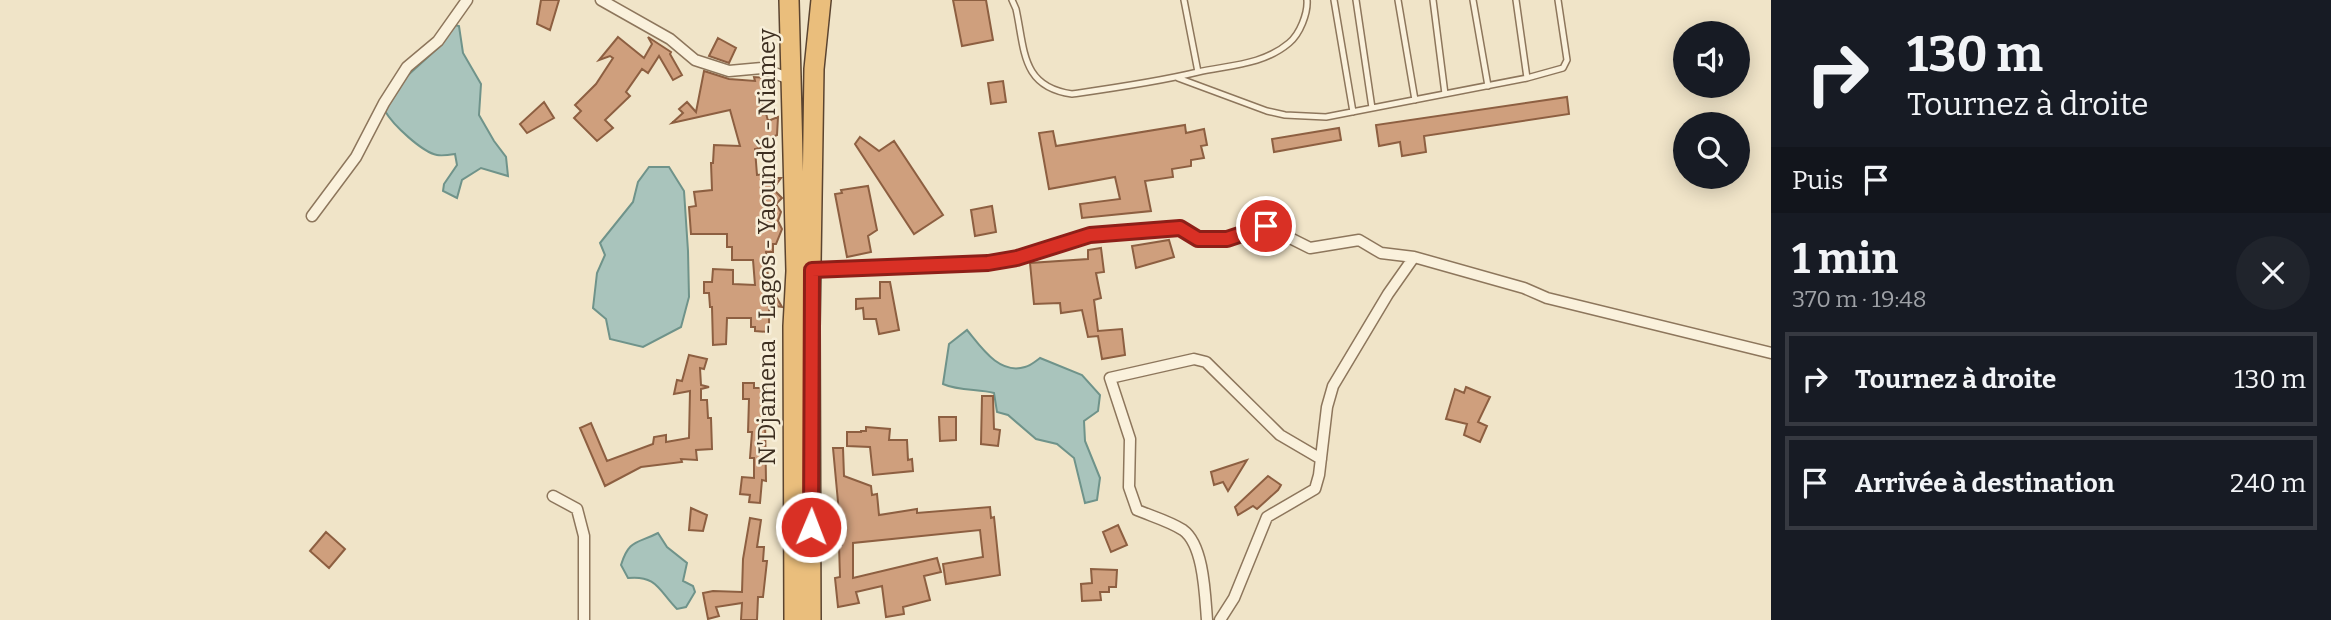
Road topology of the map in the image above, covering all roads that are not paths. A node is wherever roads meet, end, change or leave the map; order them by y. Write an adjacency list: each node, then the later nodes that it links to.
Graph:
1 (467, 0): 24 (street)
2 (601, 0): 18 (street)
3 (789, 0): 18 (highway, N'Djamena - Lagos - Yaoundé - Niamey)
4 (821, 0): 26 (highway, N'Djamena - Lagos - Yaoundé - Niamey)
5 (1012, 0): 16 (lane)
6 (1184, 0): 15 (lane)
7 (1307, 0): 15 (lane)
8 (1334, 0): 23 (lane)
9 (1356, 0): 22 (lane)
10 (1398, 0): 21 (lane)
11 (1433, 0): 20 (lane)
12 (1473, 0): 19 (lane)
13 (1516, 0): 17 (lane)
14 (1558, 0): 17 (lane)
15 (1198, 72): 16 (lane)
16 (1178, 78): 23 (lane)
17 (1527, 78): 19 (lane)
18 (792, 80): 26 (highway, N'Djamena - Lagos - Yaoundé - Niamey)
19 (1488, 86): 20 (lane)
20 (1445, 94): 21 (lane)
21 (1415, 100): 22 (lane)
22 (1371, 108): 23 (lane)
23 (1353, 112)
24 (312, 216)
25 (1414, 257): 26 (street); 27 (street); 28 (street)
26 (804, 271): 31 (highway, N'Djamena - Lagos - Yaoundé - Niamey); 32 (highway, N'Djamena - Lagos - Yaoundé - Niamey)
27 (1771, 354)
28 (1321, 459): 33 (street); 34 (street)
29 (553, 496): 30 (street)
30 (584, 620)
31 (794, 620)
32 (811, 620)
33 (1207, 620)
34 (1220, 620)

